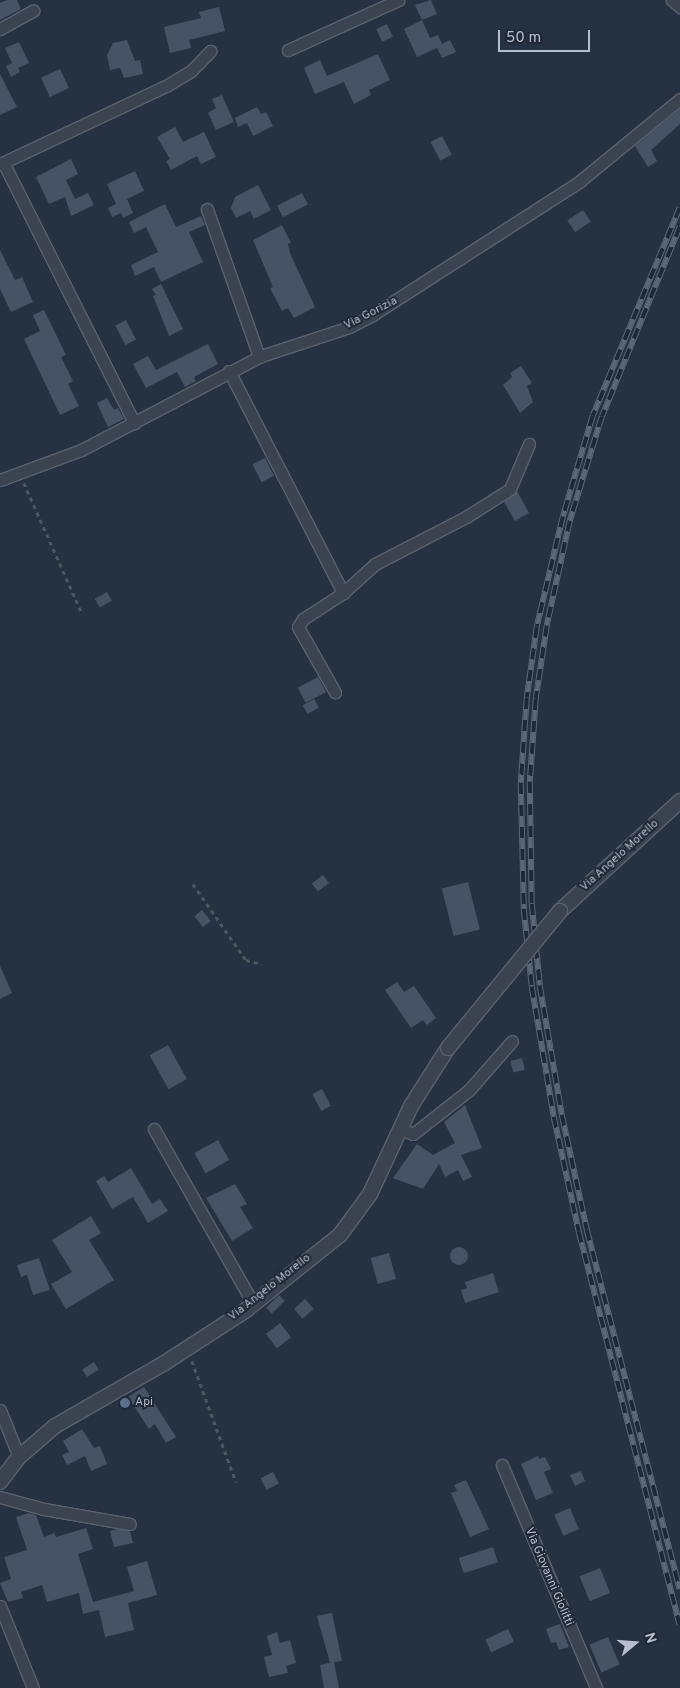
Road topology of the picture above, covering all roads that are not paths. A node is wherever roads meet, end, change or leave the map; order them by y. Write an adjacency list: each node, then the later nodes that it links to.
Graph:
1 (398, 0): 6 (street)
2 (672, 0): 3 (street)
3 (680, 7)
4 (34, 11): 5 (street)
5 (0, 29)
6 (288, 50)
7 (210, 51): 9 (street)
8 (680, 99): 11 (street, Via Gorizia)
9 (2, 165): 13 (street)
10 (207, 209): 11 (street)
11 (259, 357): 12 (street, Via Gorizia)
12 (229, 371): 13 (street, Via Gorizia); 16 (street)
13 (134, 423): 15 (street, Via Gorizia)
14 (529, 444): 16 (street)
15 (0, 480)
16 (343, 593): 17 (street)
17 (335, 692)
18 (680, 801): 20 (street, Via Angelo Morello, bridge)
19 (512, 1041): 20 (street)
20 (400, 1128): 22 (street, Via Angelo Morello)
21 (154, 1129): 22 (street)
22 (253, 1303): 24 (street, Via Angelo Morello)
23 (0, 1410): 24 (street)
24 (19, 1457): 26 (street, Via Angelo Morello)
25 (502, 1465): 31 (street, Via Giovanni Giolitti)
26 (0, 1482)
27 (0, 1497): 28 (street)
28 (130, 1524)
29 (0, 1606): 30 (street)
30 (33, 1688)
31 (596, 1688)

